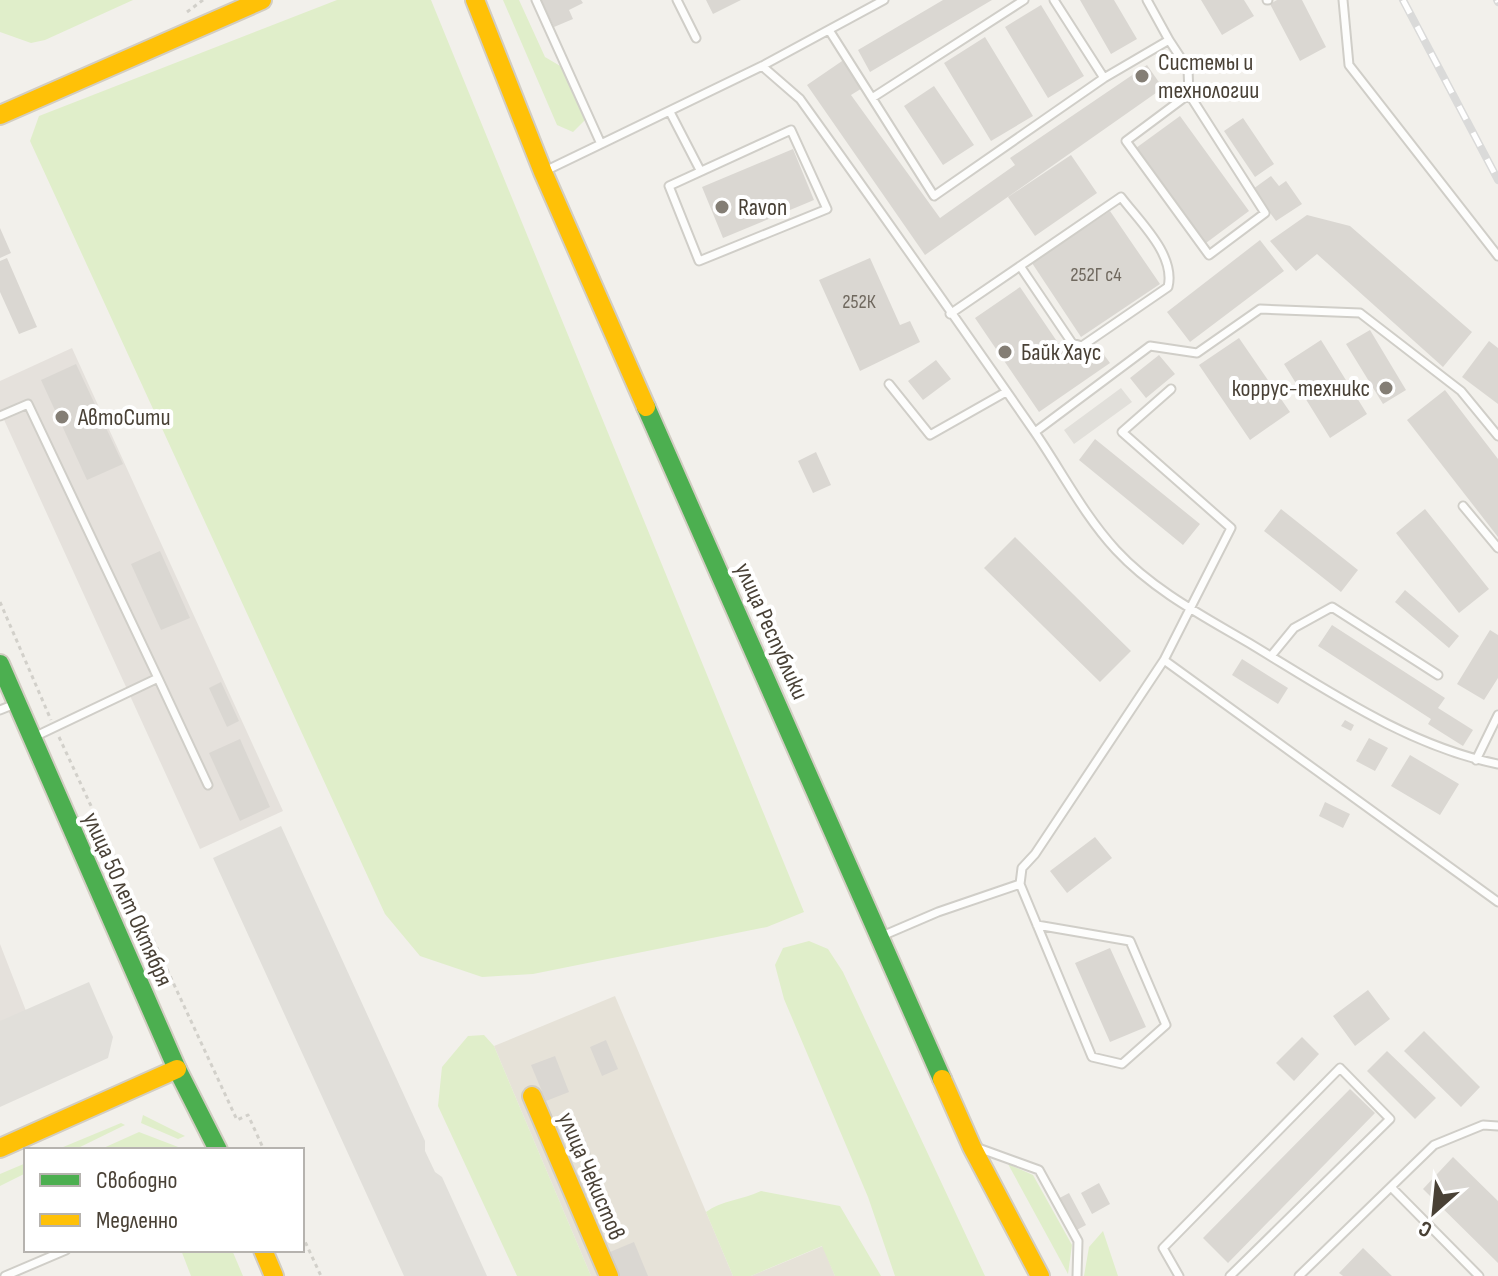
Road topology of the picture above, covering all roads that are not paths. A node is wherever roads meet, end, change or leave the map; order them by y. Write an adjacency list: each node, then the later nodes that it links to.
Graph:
1 (262, 0): 20 (main road)
2 (475, 0): 23 (main road, улица Республики)
3 (536, 0): 21 (lane)
4 (677, 0): 13 (lane)
5 (862, 0): 11 (lane)
6 (882, 0): 11 (lane)
7 (1024, 0): 18 (lane)
8 (1054, 0): 16 (lane)
9 (1147, 0): 14 (lane)
10 (1343, 0): 24 (lane)
11 (867, 9): 12 (lane)
12 (829, 30): 15 (lane); 18 (lane)
13 (696, 38)
14 (1169, 40): 16 (lane); 17 (lane)
15 (762, 66): 19 (lane); 26 (lane)
16 (1104, 78): 18 (lane)
17 (1189, 94): 17 (lane)
18 (872, 98)
19 (670, 112): 21 (lane); 22 (lane)
20 (0, 115)
21 (601, 144): 23 (lane)
22 (700, 170): 22 (lane)
23 (543, 172): 50 (main road, улица Республики)
24 (1498, 256)
25 (1020, 266): 25 (lane); 26 (lane)
26 (950, 314): 29 (lane)
27 (889, 384): 29 (lane)
28 (1171, 389): 35 (lane)
29 (1006, 392): 31 (lane)
30 (0, 416): 40 (lane)
31 (1035, 432): 32 (lane); 35 (lane)
32 (1498, 436)
33 (1463, 506): 34 (lane)
34 (1498, 548)
35 (1190, 607): 36 (lane); 37 (lane)
36 (1271, 656): 39 (lane); 44 (lane)
37 (1164, 660): 47 (lane); 48 (lane)
38 (0, 664): 41 (main road, улица 50 лет Октября)
39 (1438, 675)
40 (158, 678): 43 (lane); 46 (lane)
41 (8, 706): 43 (main road, улица 50 лет Октября)
42 (1498, 715): 44 (lane)
43 (32, 738): 51 (main road, улица 50 лет Октября)
44 (1476, 760): 45 (lane)
45 (1498, 764)
46 (208, 785)
47 (1020, 884): 49 (lane); 50 (lane)
48 (1498, 902)
49 (1037, 925): 49 (lane)
50 (880, 937): 54 (main road, улица Республики)
51 (177, 1069): 55 (main road); 56 (main road, улица 50 лет Октября)
52 (532, 1096): 63 (main road, улица Чекистов)
53 (1498, 1126): 57 (lane)
54 (972, 1147): 64 (main road, улица Республики); 65 (lane)
55 (0, 1148)
56 (217, 1148)
57 (1391, 1187): 60 (lane); 69 (lane)
58 (61, 1252): 61 (lane)
59 (264, 1252): 62 (main road)
60 (1309, 1273): 68 (lane)
61 (5, 1276)
62 (274, 1276)
63 (609, 1276)
64 (1040, 1276)
65 (1077, 1276)
66 (1179, 1276): 67 (lane)
67 (1230, 1276)
68 (1299, 1276)
69 (1479, 1276)

